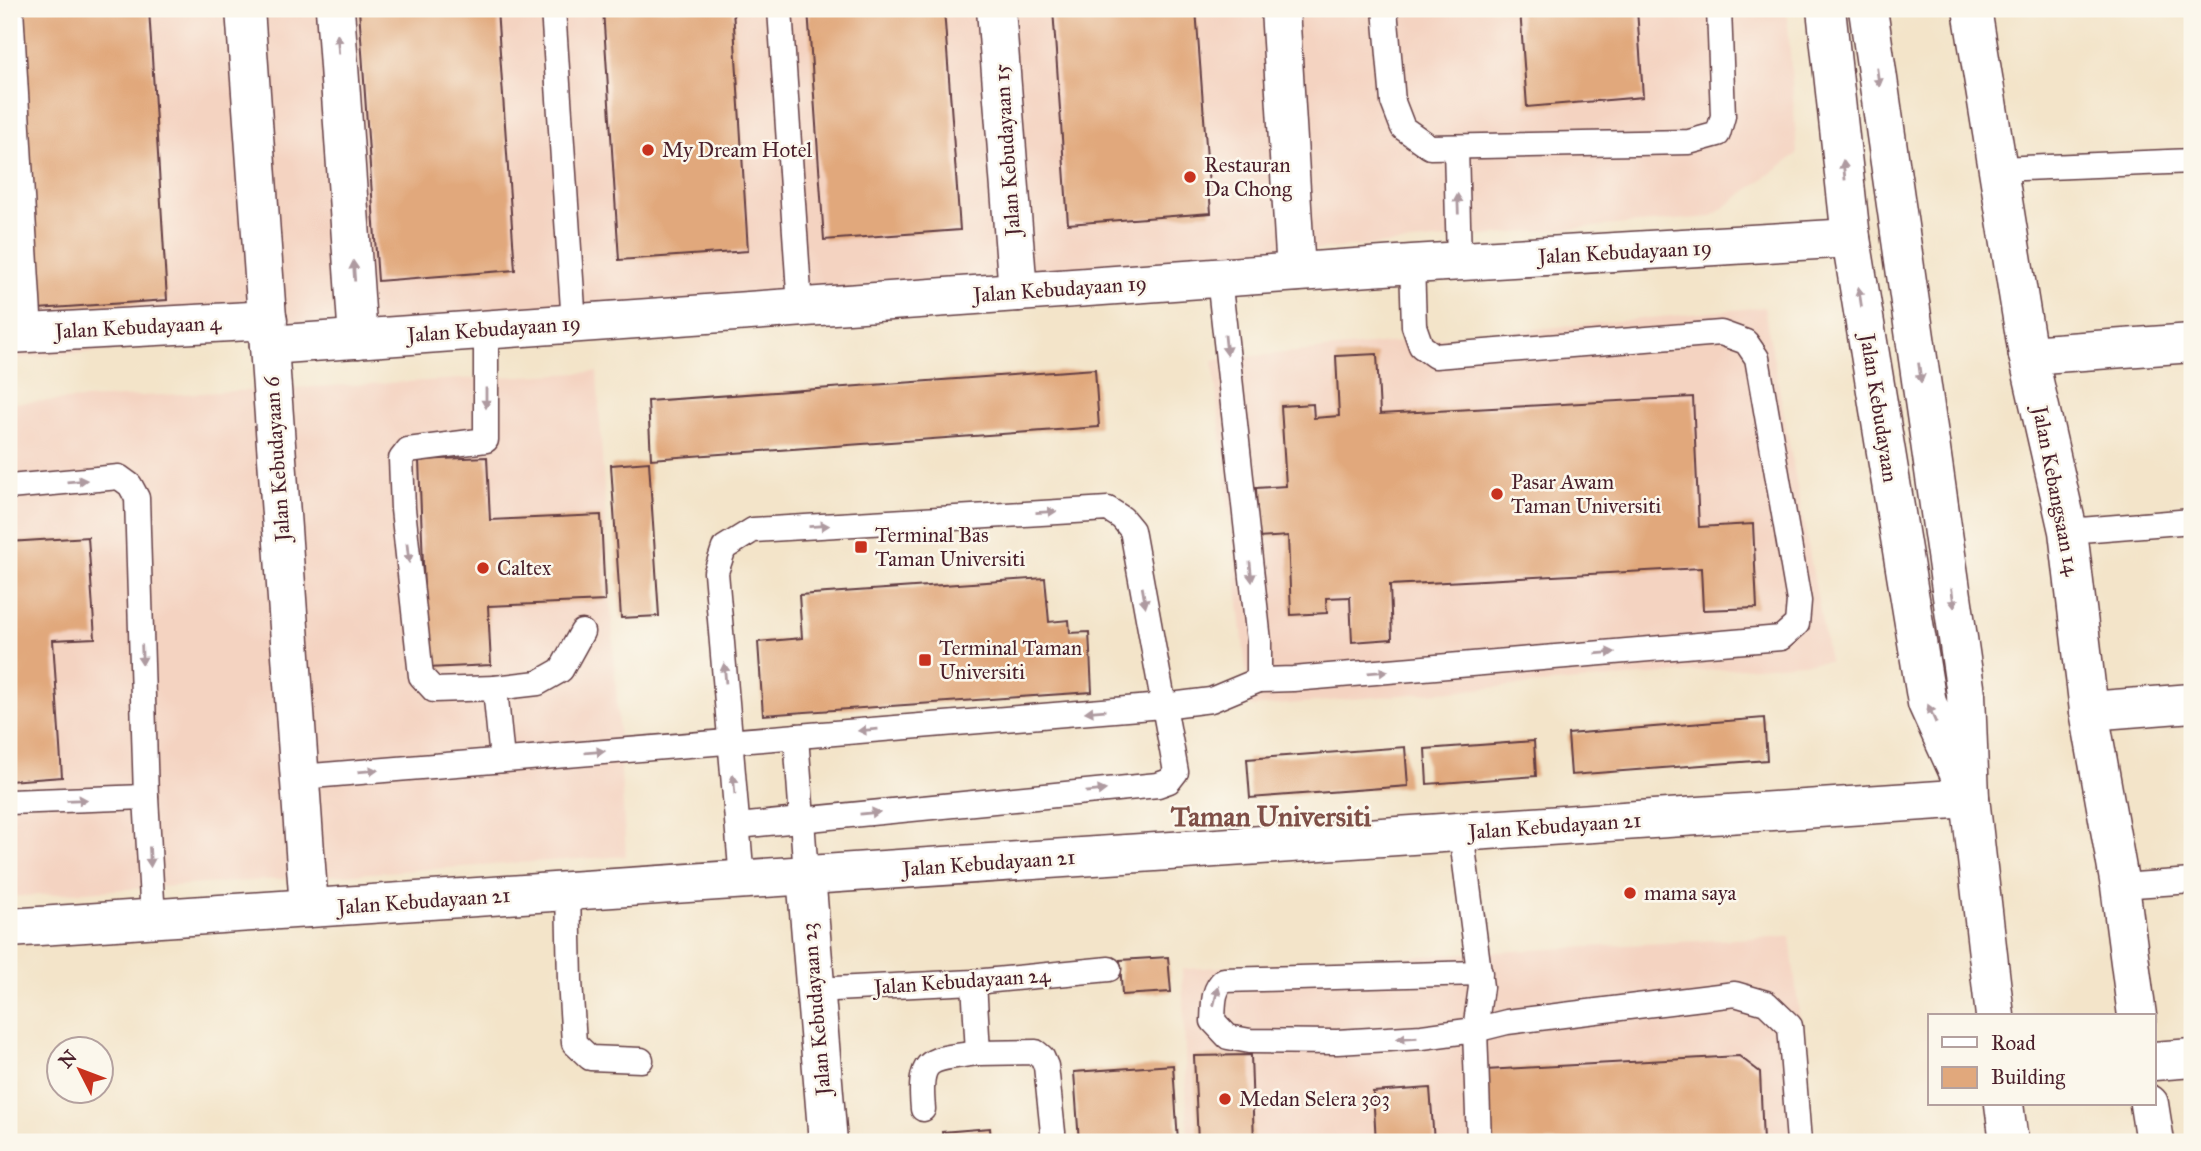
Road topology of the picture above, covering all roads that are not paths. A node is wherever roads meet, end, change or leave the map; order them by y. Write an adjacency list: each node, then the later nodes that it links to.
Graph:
1 (10, 9): 25 (lane)
2 (245, 9): 26 (street, Jalan Kebudayaan 6)
3 (335, 9): 27 (street, one-way to 3)
4 (552, 9): 23 (lane)
5 (780, 9): 22 (lane)
6 (996, 9): 21 (street, Jalan Kebudayaan 15)
7 (1280, 9): 19 (street)
8 (1385, 9): 13 (lane)
9 (1719, 9): 13 (lane)
10 (1826, 9): 16 (street, Jalan Kebudayaan, one-way to 10)
11 (1869, 9): 44 (street, Jalan Kebudayaan, one-way to 44)
12 (1972, 9): 15 (street, Jalan Kebangsaan 14)
13 (1456, 147): 17 (lane, one-way to 13)
14 (2192, 161): 15 (lane)
15 (1997, 169): 29 (street, Jalan Kebangsaan 14)
16 (1851, 238): 17 (street, Jalan Kebudayaan 19); 44 (street, Jalan Kebudayaan, one-way to 16)
17 (1460, 261): 18 (street, Jalan Kebudayaan 19)
18 (1412, 264): 19 (street, Jalan Kebudayaan 19); 34 (lane, one-way to 18)
19 (1296, 272): 20 (street, Jalan Kebudayaan 19)
20 (1219, 278): 21 (street, Jalan Kebudayaan 19); 34 (lane, one-way to 34)
21 (1017, 292): 22 (street, Jalan Kebudayaan 19)
22 (800, 307): 23 (street, Jalan Kebudayaan 19)
23 (574, 324): 24 (street, Jalan Kebudayaan 19)
24 (486, 330): 27 (street, Jalan Kebudayaan 19); 35 (lane, one-way to 35)
25 (19, 333): 26 (street, Jalan Kebudayaan 4)
26 (268, 333): 27 (street, Jalan Kebudayaan 19); 42 (street, Jalan Kebudayaan 6)
27 (358, 339)
28 (2192, 343): 29 (street)
29 (2028, 355): 32 (street, Jalan Kebangsaan 14)
30 (9, 486): 43 (lane, one-way to 43)
31 (2192, 522): 32 (lane)
32 (2068, 531): 38 (street, Jalan Kebangsaan 14)
33 (582, 632): 35 (lane)
34 (1259, 680): 37 (lane)
35 (495, 688): 41 (lane)
36 (2192, 703): 38 (street)
37 (1163, 706): 39 (lane, one-way to 39); 40 (lane, one-way to 37); 46 (lane, one-way to 37)
38 (2089, 711): 52 (street, Jalan Kebangsaan 14)
39 (796, 736): 40 (lane); 46 (lane)
40 (731, 741): 41 (lane, one-way to 40); 47 (lane, one-way to 40)
41 (502, 760): 42 (lane, one-way to 41)
42 (300, 777): 54 (street, Jalan Kebudayaan 6)
43 (146, 797): 45 (lane, one-way to 43); 55 (lane, one-way to 55)
44 (1970, 798): 48 (street, Jalan Kebudayaan 21); 61 (street, Jalan Kebudayaan)
45 (9, 802)
46 (802, 820): 47 (lane); 49 (lane)
47 (738, 826): 50 (lane)
48 (1461, 832): 49 (street, Jalan Kebudayaan 21); 58 (lane)
49 (806, 875): 50 (street, Jalan Kebudayaan 21); 60 (street, Jalan Kebudayaan 23)
50 (742, 880): 53 (street, Jalan Kebudayaan 21)
51 (2192, 881): 52 (lane)
52 (2120, 886): 62 (street, Jalan Kebangsaan 14)
53 (568, 891): 54 (street, Jalan Kebudayaan 21); 66 (lane)
54 (309, 908): 55 (street, Jalan Kebudayaan 21)
55 (153, 918): 56 (street, Jalan Kebudayaan 21)
56 (9, 928)
57 (1110, 970): 59 (lane, Jalan Kebudayaan 24)
58 (1480, 973): 63 (lane); 63 (lane, one-way to 58)
59 (974, 982): 60 (lane, Jalan Kebudayaan 24); 64 (lane)
60 (814, 990): 71 (street, Jalan Kebudayaan 23)
61 (1995, 1014)
62 (2137, 1014)
63 (1475, 1030): 73 (lane); 74 (lane)
64 (978, 1053): 70 (lane); 72 (lane)
65 (2192, 1058): 67 (street)
66 (641, 1060)
67 (2156, 1061)
68 (2004, 1106): 75 (street)
69 (2150, 1106): 76 (street)
70 (923, 1109)
71 (828, 1142)
72 (1054, 1142)
73 (1479, 1142)
74 (1799, 1142)
75 (2009, 1142)
76 (2155, 1142)

